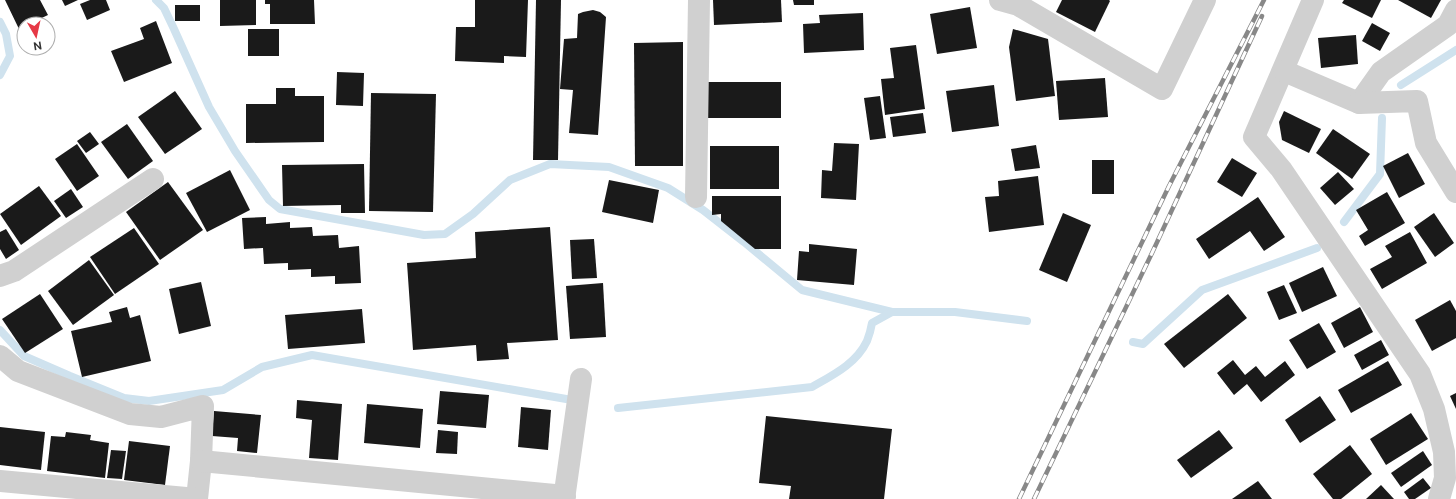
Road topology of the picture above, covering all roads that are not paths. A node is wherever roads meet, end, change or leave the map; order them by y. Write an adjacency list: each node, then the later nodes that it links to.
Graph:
1 (699, 0): 10 (street)
2 (1206, 0): 4 (street)
3 (1313, 0): 6 (street)
4 (1013, 2)
5 (1456, 10): 7 (street)
6 (1284, 71): 7 (street); 18 (street)
7 (1359, 103): 9 (street)
8 (153, 179): 11 (street)
9 (1456, 192)
10 (696, 197)
11 (0, 276)
12 (0, 356): 14 (street)
13 (581, 379): 16 (street)
14 (201, 461): 16 (street); 17 (street)
15 (0, 481): 17 (street)
16 (565, 497)
17 (197, 499)
18 (1439, 499)

